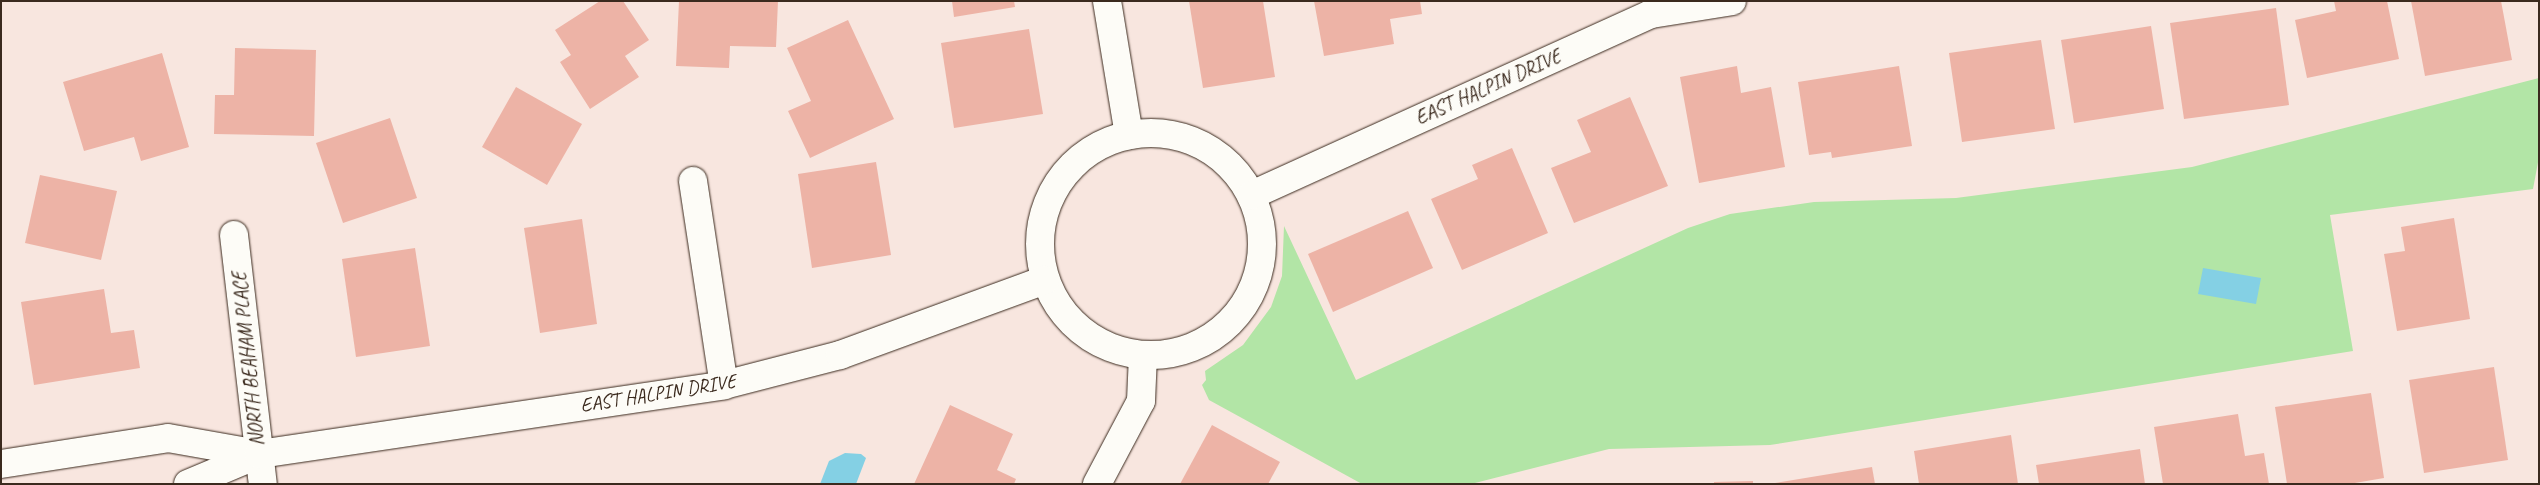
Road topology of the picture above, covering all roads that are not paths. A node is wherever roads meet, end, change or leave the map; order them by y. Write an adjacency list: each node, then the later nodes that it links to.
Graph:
1 (1107, 1): 3 (street)
2 (1732, 1): 5 (street, EAST HALPIN DRIVE)
3 (1129, 135): 5 (street); 7 (street)
4 (693, 181): 9 (street)
5 (1252, 195): 8 (street)
6 (234, 235): 10 (street, NORTH BEAHAM PLACE)
7 (1045, 280): 8 (street); 9 (street, EAST HALPIN DRIVE)
8 (1142, 355): 14 (street)
9 (724, 385): 10 (street, EAST HALPIN DRIVE)
10 (259, 454): 11 (street, EAST HALPIN DRIVE); 12 (street, EAST HALPIN DRIVE); 13 (street, NORTH BEAHAM PLACE)
11 (1, 464)
12 (188, 484)
13 (264, 484)
14 (1096, 484)

